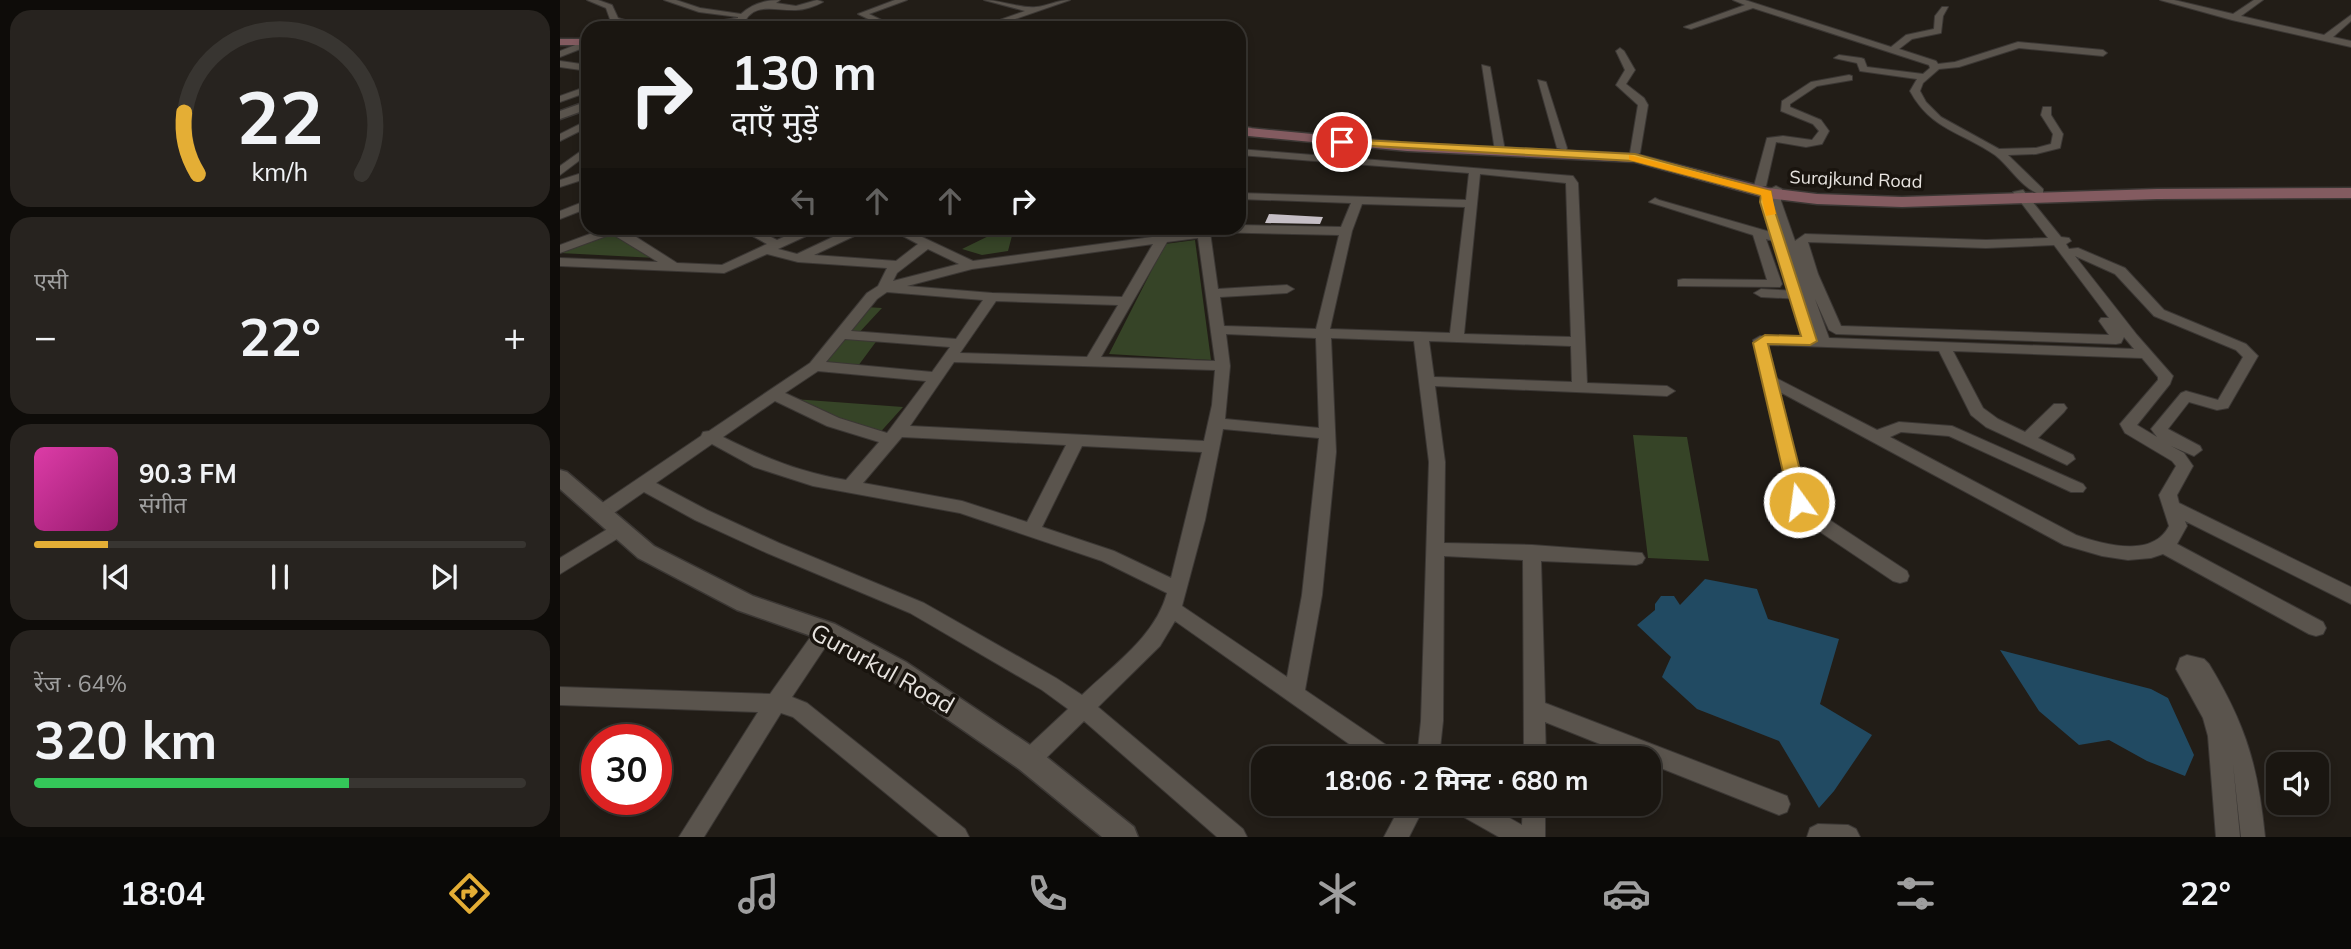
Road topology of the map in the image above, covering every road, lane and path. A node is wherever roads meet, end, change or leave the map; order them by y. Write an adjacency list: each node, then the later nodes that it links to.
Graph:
1 (591, 0): 17 (street)
2 (668, 0): 18 (street)
3 (777, 0): 11 (street)
4 (903, 0): 19 (street)
5 (988, 0): 14 (street)
6 (1066, 0): 14 (street)
7 (1737, 0): 12 (street)
8 (2164, 0): 16 (street)
9 (2259, 0): 16 (street)
10 (819, 2): 11 (street)
11 (766, 4): 18 (street)
12 (1750, 6): 21 (street); 27 (street)
13 (1945, 9): 27 (street)
14 (1033, 10): 20 (street)
15 (2351, 17): 22 (street)
16 (2232, 18): 22 (street)
17 (615, 21)
18 (740, 21)
19 (875, 21)
20 (1001, 21)
21 (1688, 27)
22 (2325, 38): 26 (street)
23 (560, 40): 24 (main road)
24 (581, 41)
25 (581, 44): 30 (street)
26 (2351, 44)
27 (1894, 49): 35 (street)
28 (1620, 51): 53 (street)
29 (2103, 53): 35 (street)
30 (560, 54)
31 (1839, 58): 36 (street)
32 (560, 64): 33 (street)
33 (581, 67)
34 (1485, 67): 49 (street)
35 (1936, 67): 36 (street)
36 (1925, 77): 51 (street)
37 (1849, 78): 59 (street)
38 (1541, 82): 48 (street)
39 (581, 92): 40 (street)
40 (560, 99)
41 (581, 107): 43 (street)
42 (2048, 109): 51 (street)
43 (560, 115)
44 (581, 127): 46 (street)
45 (1246, 131): 49 (main road, Surajkund Road)
46 (562, 137): 47 (street)
47 (581, 144)
48 (1562, 148): 49 (main road, Surajkund Road); 53 (main road, Surajkund Road)
49 (1500, 149): 59 (main road, Surajkund Road)
50 (581, 152): 55 (street)
51 (1996, 152): 61 (street)
52 (1246, 153): 54 (street)
53 (1635, 153): 59 (main road, Surajkund Road)
54 (1475, 170): 65 (street); 106 (street)
55 (560, 172)
56 (581, 176): 57 (street)
57 (560, 184)
58 (2351, 187): 61 (main road, Surajkund Road)
59 (1769, 190): 61 (main road, Surajkund Road); 79 (street)
60 (2351, 193): 61 (main road, Surajkund Road)
61 (2029, 194): 83 (street)
62 (1246, 196): 63 (street)
63 (1358, 200): 65 (street); 69 (street)
64 (1655, 202): 70 (street)
65 (1470, 204): 104 (street)
66 (581, 207): 67 (street)
67 (560, 215)
68 (1246, 230): 69 (street)
69 (1346, 231): 101 (street)
70 (1758, 232): 79 (street); 93 (street)
71 (597, 235): 85 (street)
72 (626, 235): 91 (street)
73 (755, 235): 84 (street)
74 (798, 235): 84 (street)
75 (846, 235): 81 (street)
76 (908, 235): 82 (street)
77 (1182, 235): 80 (street)
78 (1203, 235): 96 (street)
79 (1783, 239): 92 (street)
80 (1162, 240): 90 (street); 99 (street)
81 (834, 241): 86 (street); 88 (street)
82 (926, 244): 89 (street); 90 (street)
83 (2060, 244): 92 (street); 92 (street); 109 (street); 109 (street); 128 (street)
84 (773, 247): 86 (street); 91 (street)
85 (560, 249)
86 (798, 258): 88 (street)
87 (560, 262): 91 (street)
88 (868, 262): 89 (street)
89 (898, 265): 94 (street)
90 (971, 265): 94 (street)
91 (674, 267)
92 (1800, 275): 93 (street); 97 (street)
93 (1774, 279): 97 (street)
94 (884, 288): 98 (street); 102 (street)
95 (1287, 289): 96 (street)
96 (1211, 293): 100 (street)
97 (1800, 295): 105 (street)
98 (992, 297): 99 (street); 108 (street)
99 (1127, 301): 110 (street)
100 (1219, 330): 101 (street); 112 (street)
101 (1321, 332): 103 (street); 121 (street)
102 (839, 334): 108 (street); 111 (street)
103 (1421, 336): 104 (street); 114 (street)
104 (1457, 337): 106 (street)
105 (1816, 341): 107 (street); 115 (street)
106 (1578, 342): 116 (street)
107 (1944, 347): 109 (street); 126 (street)
108 (954, 350): 110 (street); 113 (street)
109 (2146, 352): 134 (street)
110 (1093, 359): 112 (street)
111 (815, 366): 113 (street); 118 (street)
112 (1223, 366): 120 (street)
113 (936, 377): 122 (street)
114 (1429, 381): 116 (street); 138 (street)
115 (1771, 381): 124 (street); 142 (street)
116 (1580, 388): 117 (street)
117 (1667, 391)
118 (776, 395): 122 (street); 123 (street)
119 (2059, 408): 126 (street)
120 (1217, 423): 121 (street); 127 (street)
121 (1328, 434): 147 (street)
122 (894, 435): 125 (street); 132 (street)
123 (709, 436): 131 (street); 132 (street)
124 (1876, 437): 133 (street); 137 (street)
125 (1077, 439): 127 (street); 136 (street)
126 (2027, 440): 129 (street)
127 (1212, 447): 144 (street)
128 (2194, 450)
129 (2067, 459)
130 (560, 477): 135 (street, Gururkul Road)
131 (642, 483): 135 (street); 150 (street)
132 (850, 487): 136 (street)
133 (2077, 488)
134 (2172, 507): 137 (street); 143 (street)
135 (611, 520): 141 (street); 146 (street, Gururkul Road)
136 (1031, 532): 144 (street)
137 (2164, 546): 145 (street)
138 (1435, 549): 139 (street); 153 (street)
139 (1532, 552): 140 (street); 151 (street)
140 (1636, 558)
141 (562, 561)
142 (1900, 576)
143 (2351, 596)
144 (1175, 599): 147 (street); 150 (street)
145 (2316, 628)
146 (825, 631): 149 (street); 155 (street, Gururkul Road)
147 (1294, 694): 152 (street)
148 (560, 696): 149 (street)
149 (776, 702): 162 (street); 163 (street)
150 (1085, 709): 155 (street); 164 (street)
151 (1536, 709): 154 (street); 156 (street)
152 (1370, 746)
153 (1429, 746)
154 (1535, 746)
155 (1030, 760): 160 (street, Gururkul Road)
156 (1779, 804)
157 (1408, 816): 165 (street)
158 (1484, 816): 166 (street)
159 (1534, 816): 167 (street)
160 (1119, 835)
161 (1818, 836): 168 (street)
162 (691, 837)
163 (957, 837)
164 (1235, 837)
165 (1396, 837)
166 (1521, 837)
167 (1533, 837)
168 (1848, 837)
169 (2228, 837): 170 (street)
170 (2253, 837)

